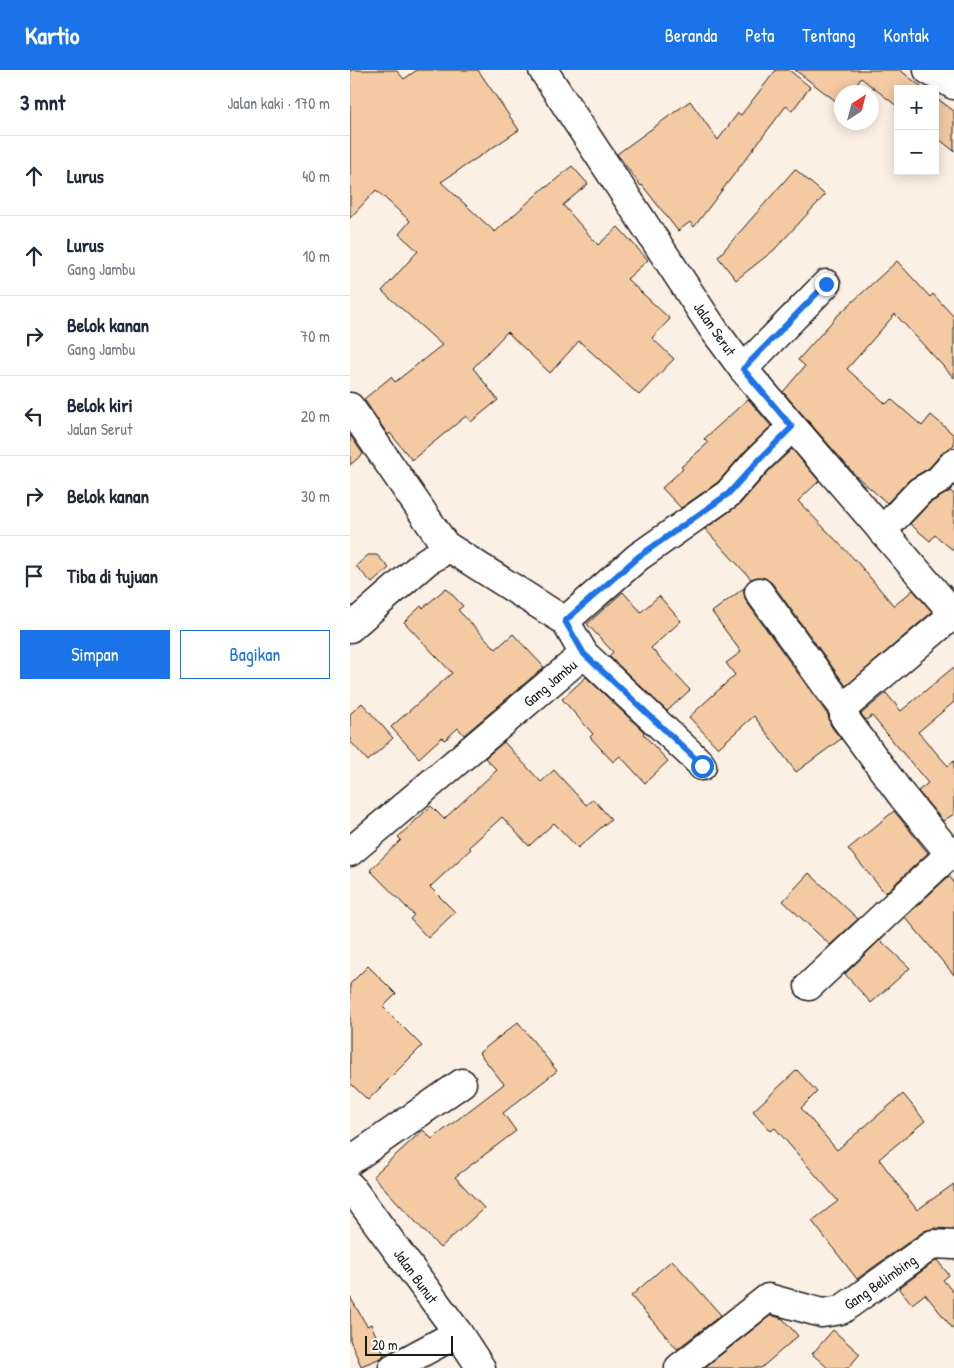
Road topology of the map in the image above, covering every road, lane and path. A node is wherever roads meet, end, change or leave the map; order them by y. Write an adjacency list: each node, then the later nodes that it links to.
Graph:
1 (542, 70): 3 (street, Jalan Serut)
2 (826, 284): 3 (street)
3 (743, 369): 5 (street, Jalan Serut)
4 (350, 408): 8 (street)
5 (792, 427): 7 (street, Jalan Serut); 11 (street)
6 (954, 463): 7 (street)
7 (882, 531): 10 (street, Jalan Serut)
8 (445, 545): 11 (street); 12 (street)
9 (758, 592): 14 (street)
10 (954, 614): 14 (street)
11 (565, 621): 13 (street, Gang Jambu)
12 (350, 628)
13 (584, 654): 15 (street); 16 (street, Gang Jambu)
14 (844, 710): 17 (street)
15 (702, 766)
16 (350, 852)
17 (952, 852): 18 (street)
18 (809, 986)
19 (462, 1083): 20 (street)
20 (350, 1161)
21 (350, 1186): 23 (street, Jalan Bunut)
22 (954, 1245): 26 (street, Gang Belimbing)
23 (458, 1333): 24 (street); 25 (street, Jalan Bunut)
24 (393, 1368)
25 (481, 1368)
26 (680, 1368)

